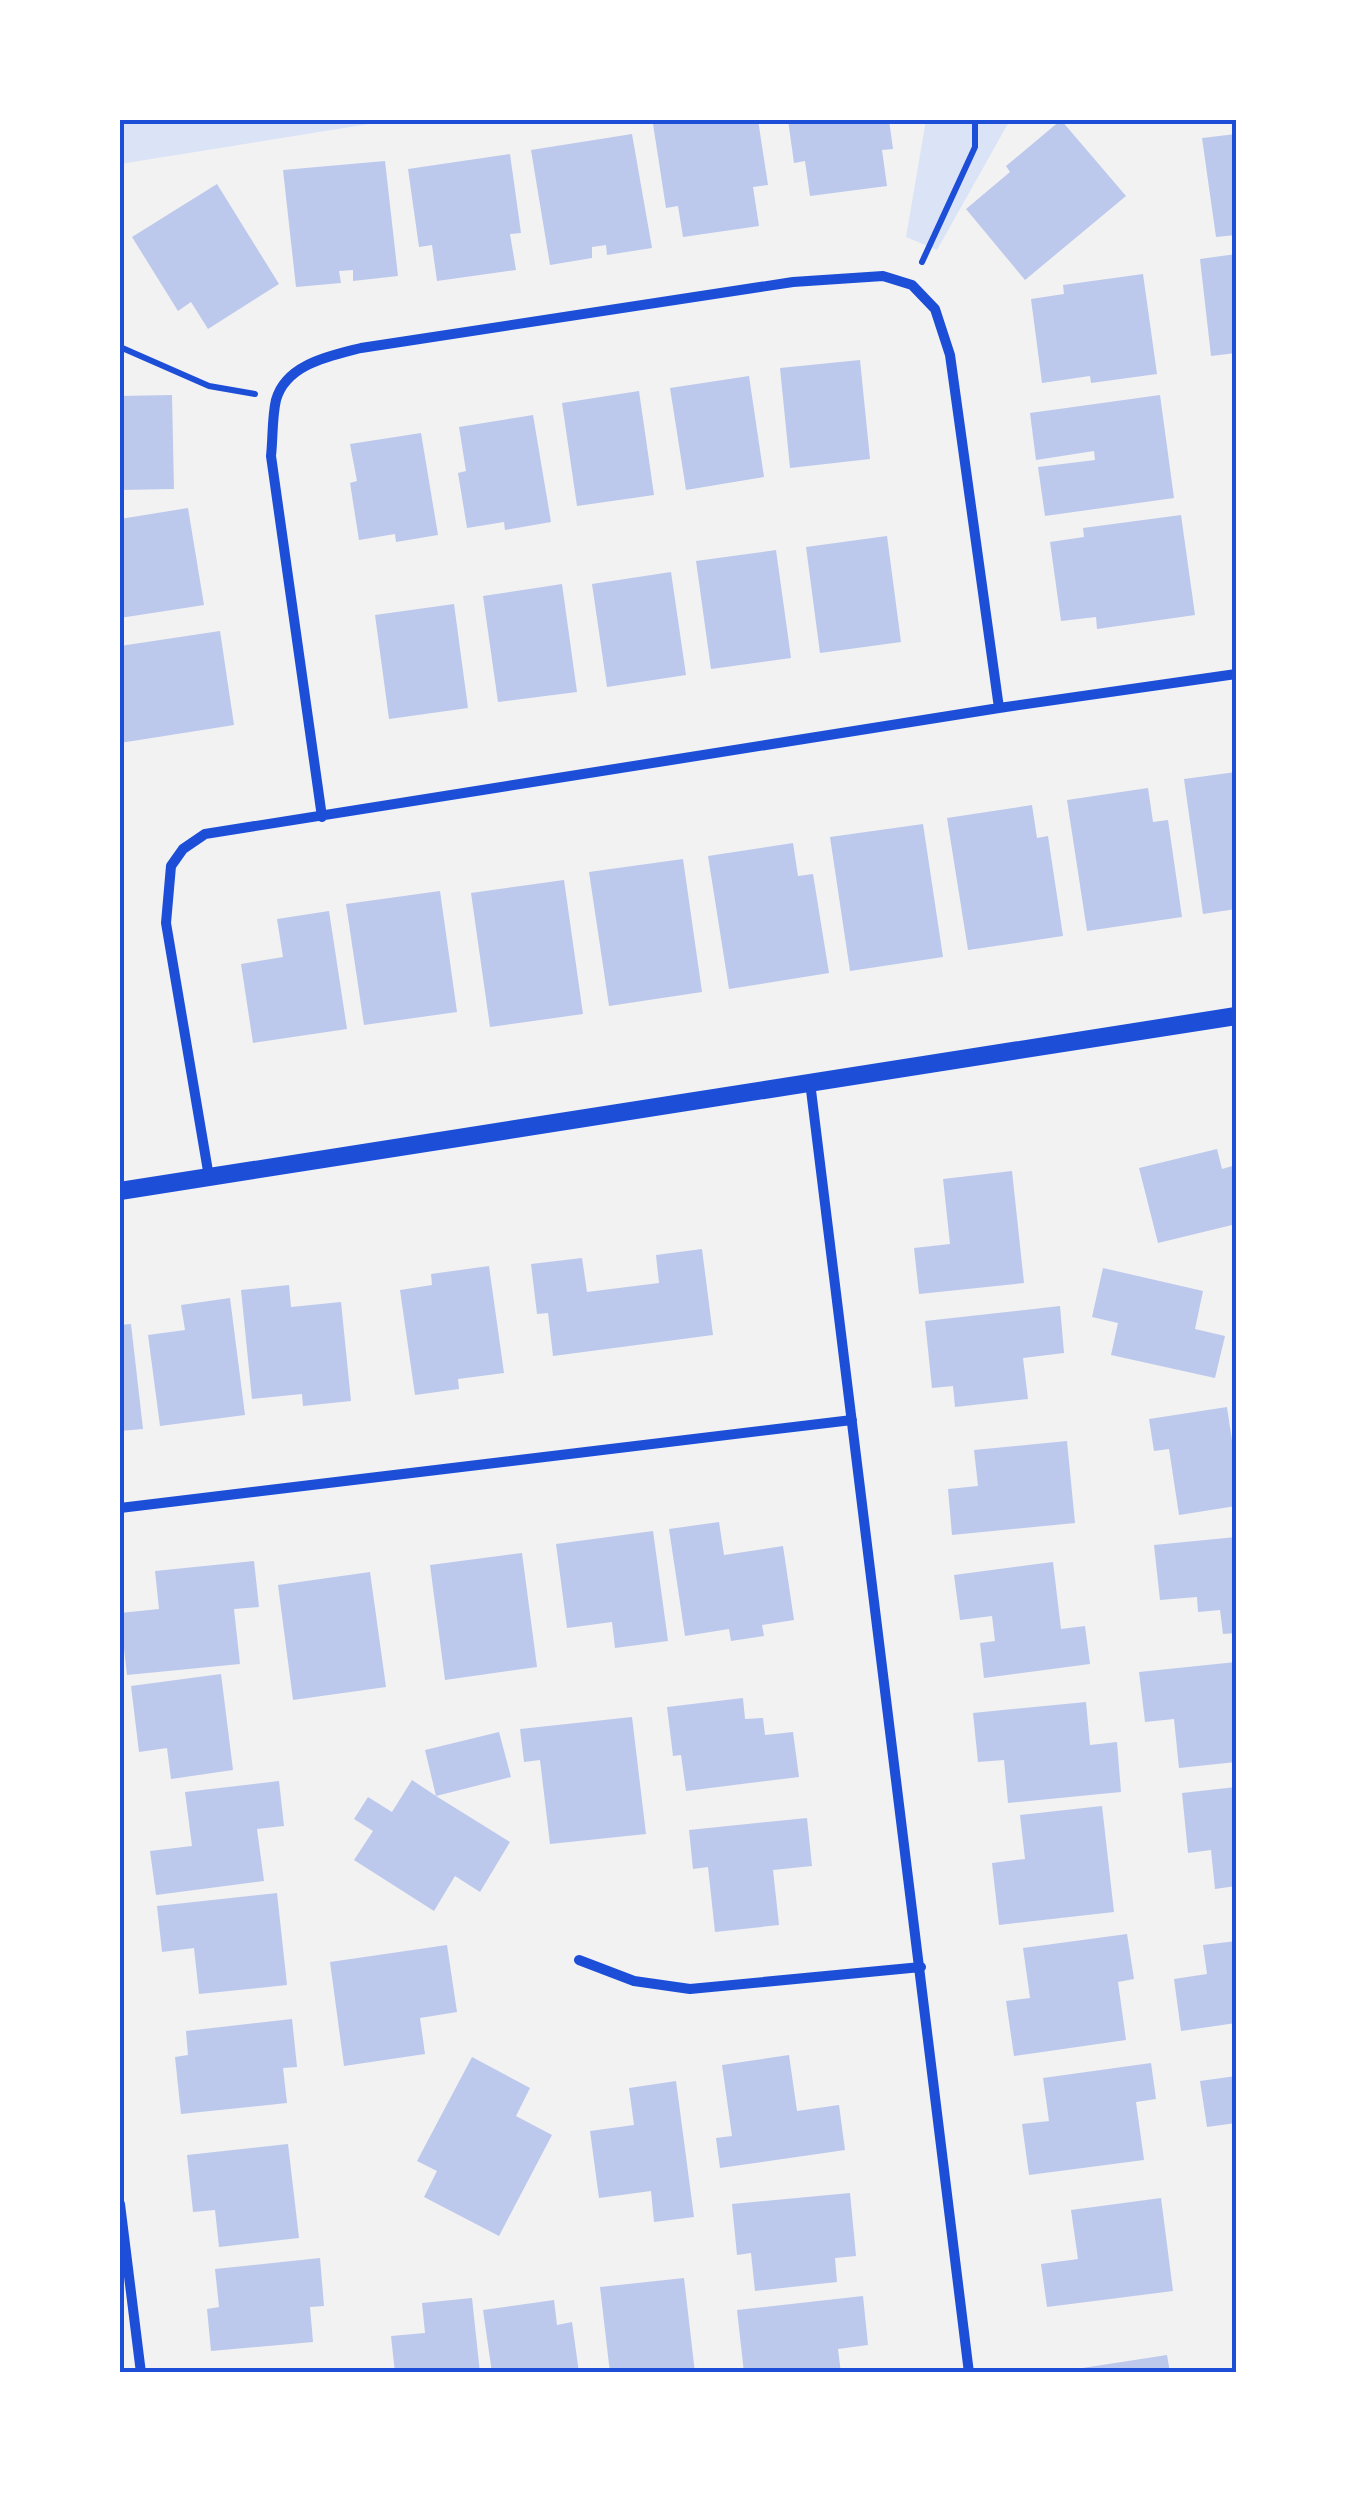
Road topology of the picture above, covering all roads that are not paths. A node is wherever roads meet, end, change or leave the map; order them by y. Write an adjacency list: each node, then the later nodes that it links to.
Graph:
1 (1236, 674): 2 (street)
2 (999, 708): 3 (street); 3 (street)
3 (322, 817): 6 (street)
4 (1236, 1016): 5 (street)
5 (810, 1082): 6 (street); 8 (street)
6 (209, 1177): 7 (street)
7 (120, 1191)
8 (852, 1420): 9 (street); 11 (street)
9 (120, 1508)
10 (579, 1960): 11 (street)
11 (922, 1967): 14 (street)
12 (120, 2204): 13 (street)
13 (141, 2373)
14 (969, 2373)

